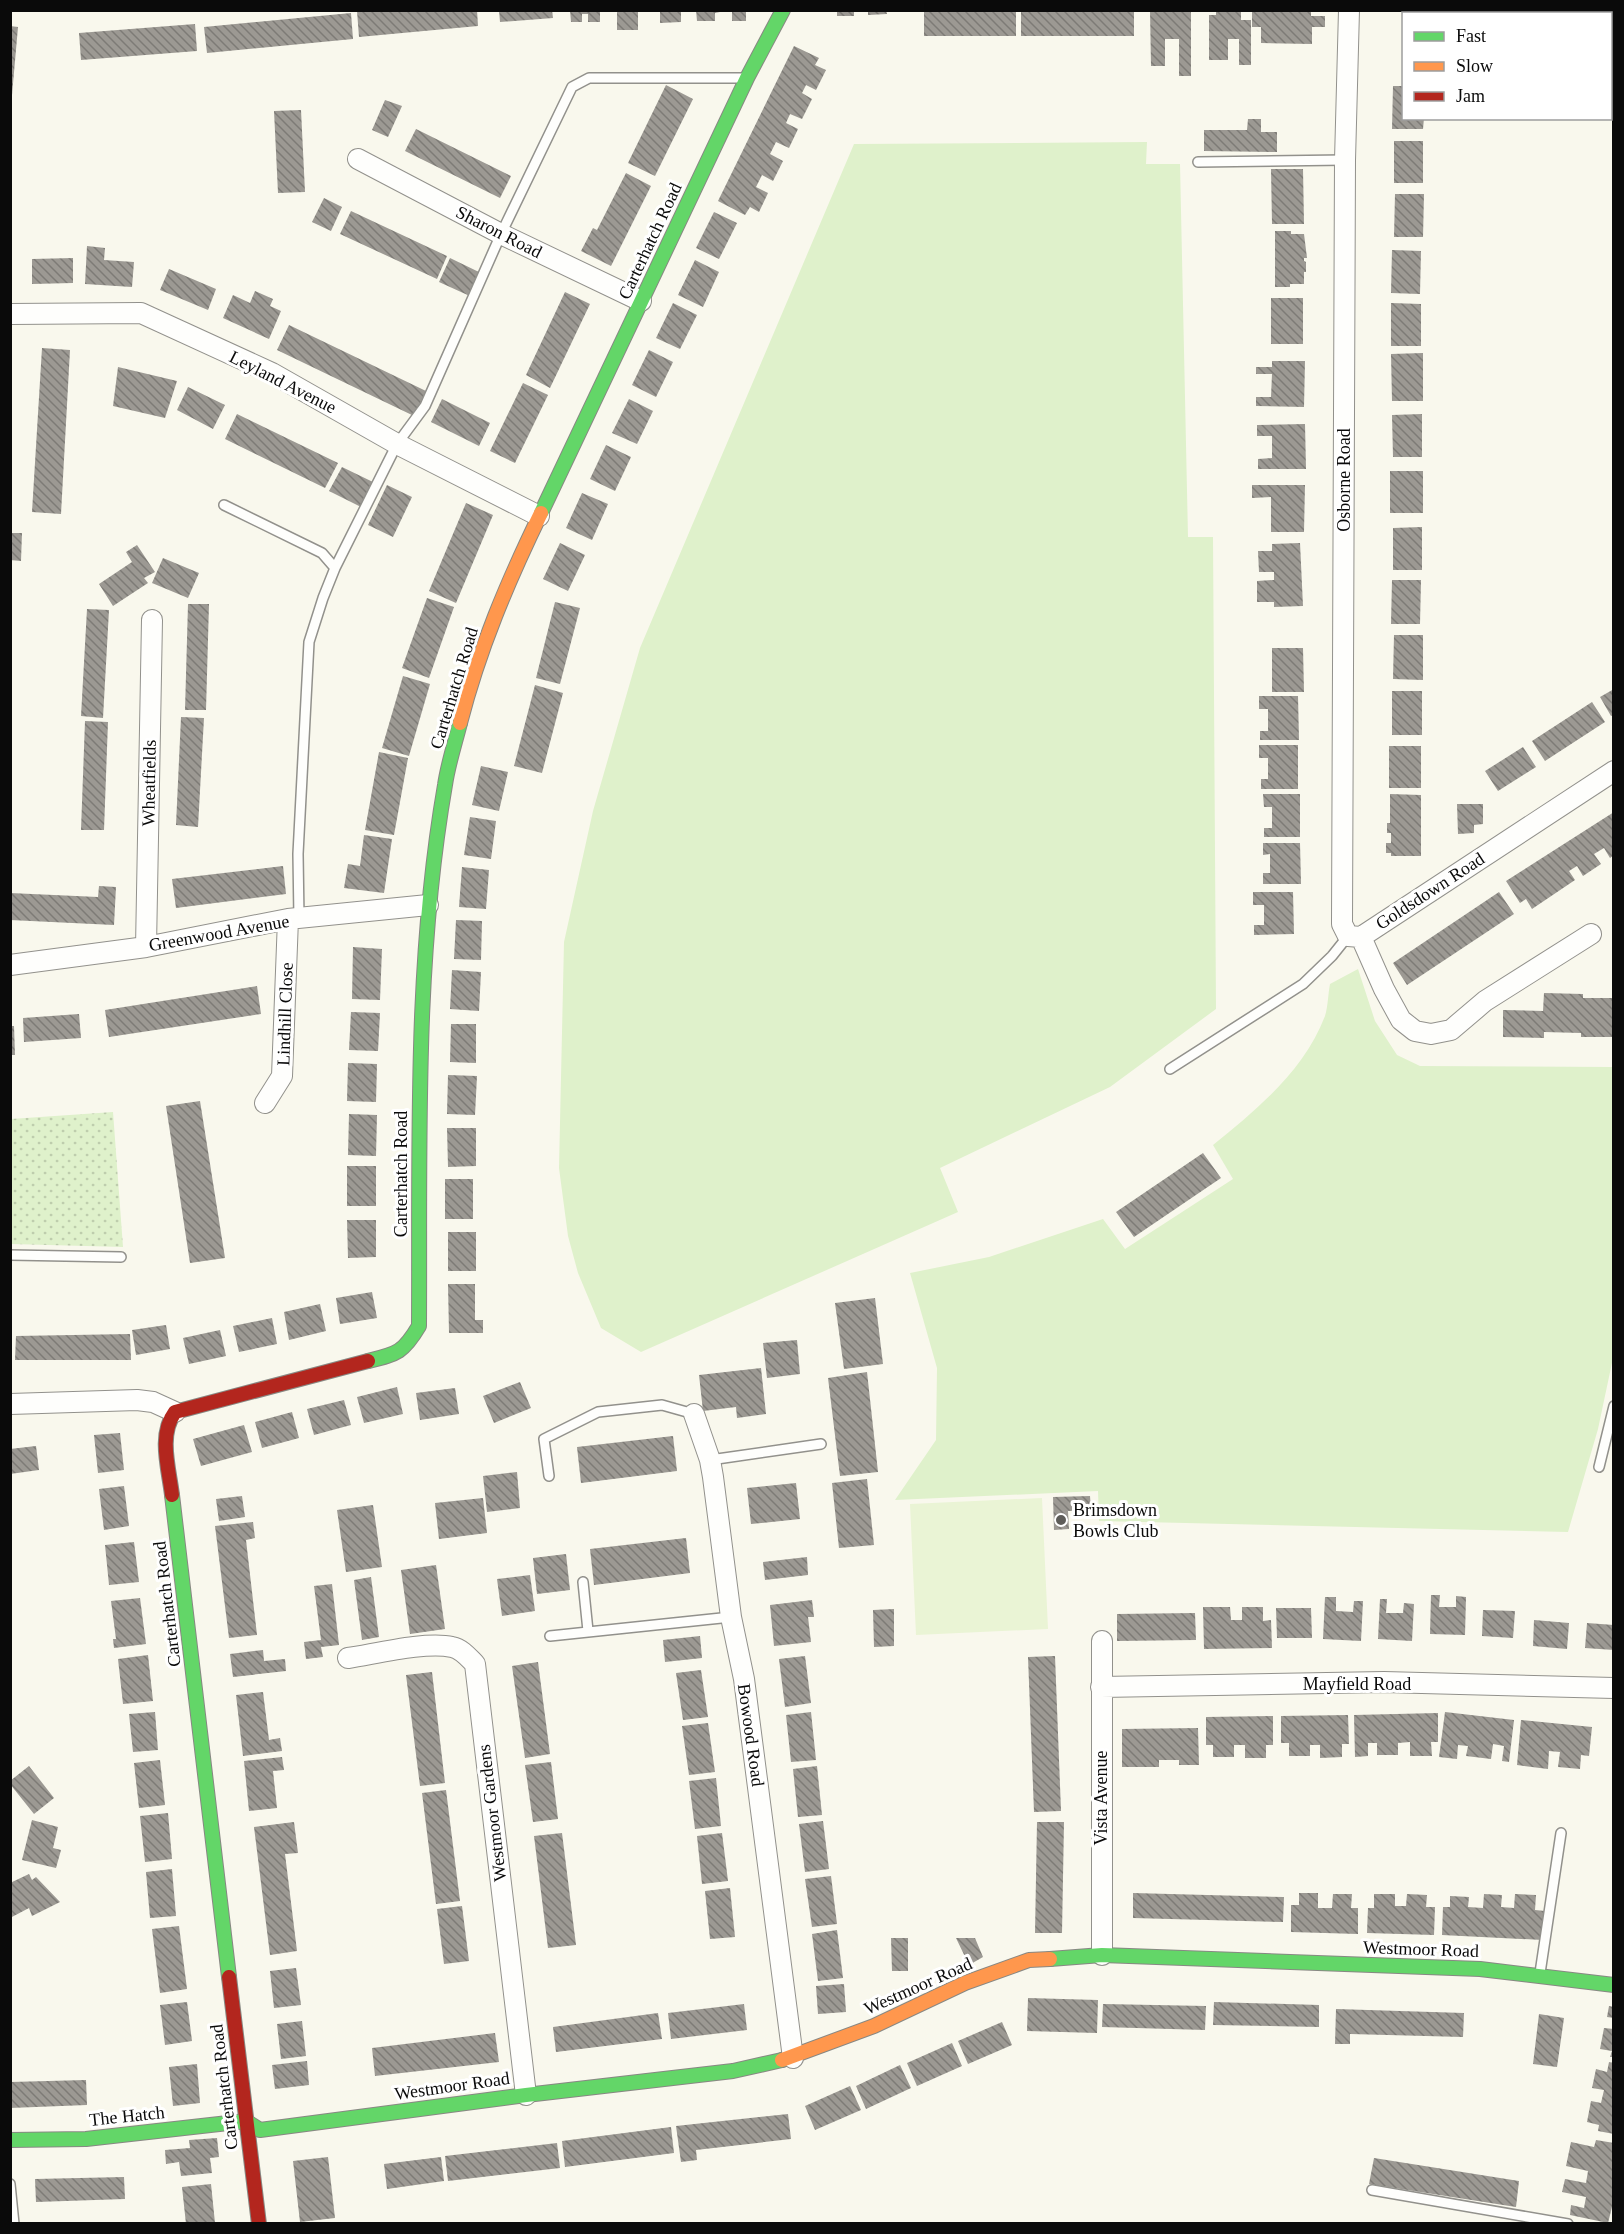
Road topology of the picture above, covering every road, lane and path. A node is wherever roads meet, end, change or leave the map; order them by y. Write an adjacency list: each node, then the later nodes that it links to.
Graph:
1 (783, 10): 3 (street, Carterhatch Road)
2 (1349, 10): 5 (street, Osborne Road)
3 (747, 78): 7 (lane); 8 (street, Carterhatch Road)
4 (358, 159): 7 (street, Sharon Road)
5 (1345, 160): 6 (lane); 19 (street, Osborne Road)
6 (1198, 162)
7 (501, 234): 8 (street, Sharon Road); 10 (lane)
8 (641, 302): 12 (street, Carterhatch Road)
9 (10, 314): 10 (street, Leyland Avenue)
10 (397, 444): 12 (street, Leyland Avenue); 13 (lane)
11 (224, 505): 13 (lane)
12 (539, 516): 16 (street, Carterhatch Road)
13 (335, 568): 17 (lane)
14 (152, 620): 20 (street, Wheatfields)
15 (1614, 771): 19 (street, Goldsdown Road)
16 (428, 905): 17 (street, Greenwood Avenue); 28 (street, Carterhatch Road)
17 (293, 919): 20 (street, Greenwood Avenue); 23 (street, Lindhill Close)
18 (1591, 934): 19 (street, Goldsdown Road)
19 (1355, 936): 22 (lane)
20 (146, 947): 21 (street, Greenwood Avenue)
21 (10, 965)
22 (1170, 1069)
23 (265, 1103)
24 (10, 1254): 25 (lane)
25 (121, 1257)
26 (10, 1404): 28 (street)
27 (1613, 1408): 32 (lane)
28 (175, 1412): 48 (street, Carterhatch Road)
29 (694, 1414): 31 (street, Bowood Road); 33 (lane)
30 (821, 1444): 31 (lane)
31 (710, 1460): 35 (street, Bowood Road)
32 (1599, 1467)
33 (549, 1476)
34 (583, 1582): 36 (lane)
35 (731, 1617): 36 (lane); 46 (street, Bowood Road)
36 (588, 1631): 37 (lane)
37 (550, 1636)
38 (1102, 1641): 40 (street, Vista Avenue)
39 (348, 1658): 47 (street, Westmoor Gardens)
40 (1101, 1687): 41 (street, Mayfield Road); 43 (street, Vista Avenue)
41 (1614, 1688)
42 (1561, 1833): 44 (lane)
43 (1102, 1955): 44 (street, Westmoor Road); 46 (street, Westmoor Road)
44 (1540, 1975): 45 (street, Westmoor Road)
45 (1614, 1985)
46 (793, 2058): 47 (street, Westmoor Road)
47 (526, 2095): 48 (street, Westmoor Road)
48 (246, 2121): 49 (street, The Hatch); 53 (street, Carterhatch Road)
49 (10, 2140)
50 (10, 2184): 52 (lane)
51 (1372, 2190): 54 (lane)
52 (14, 2223)
53 (259, 2223)
54 (1568, 2223)

